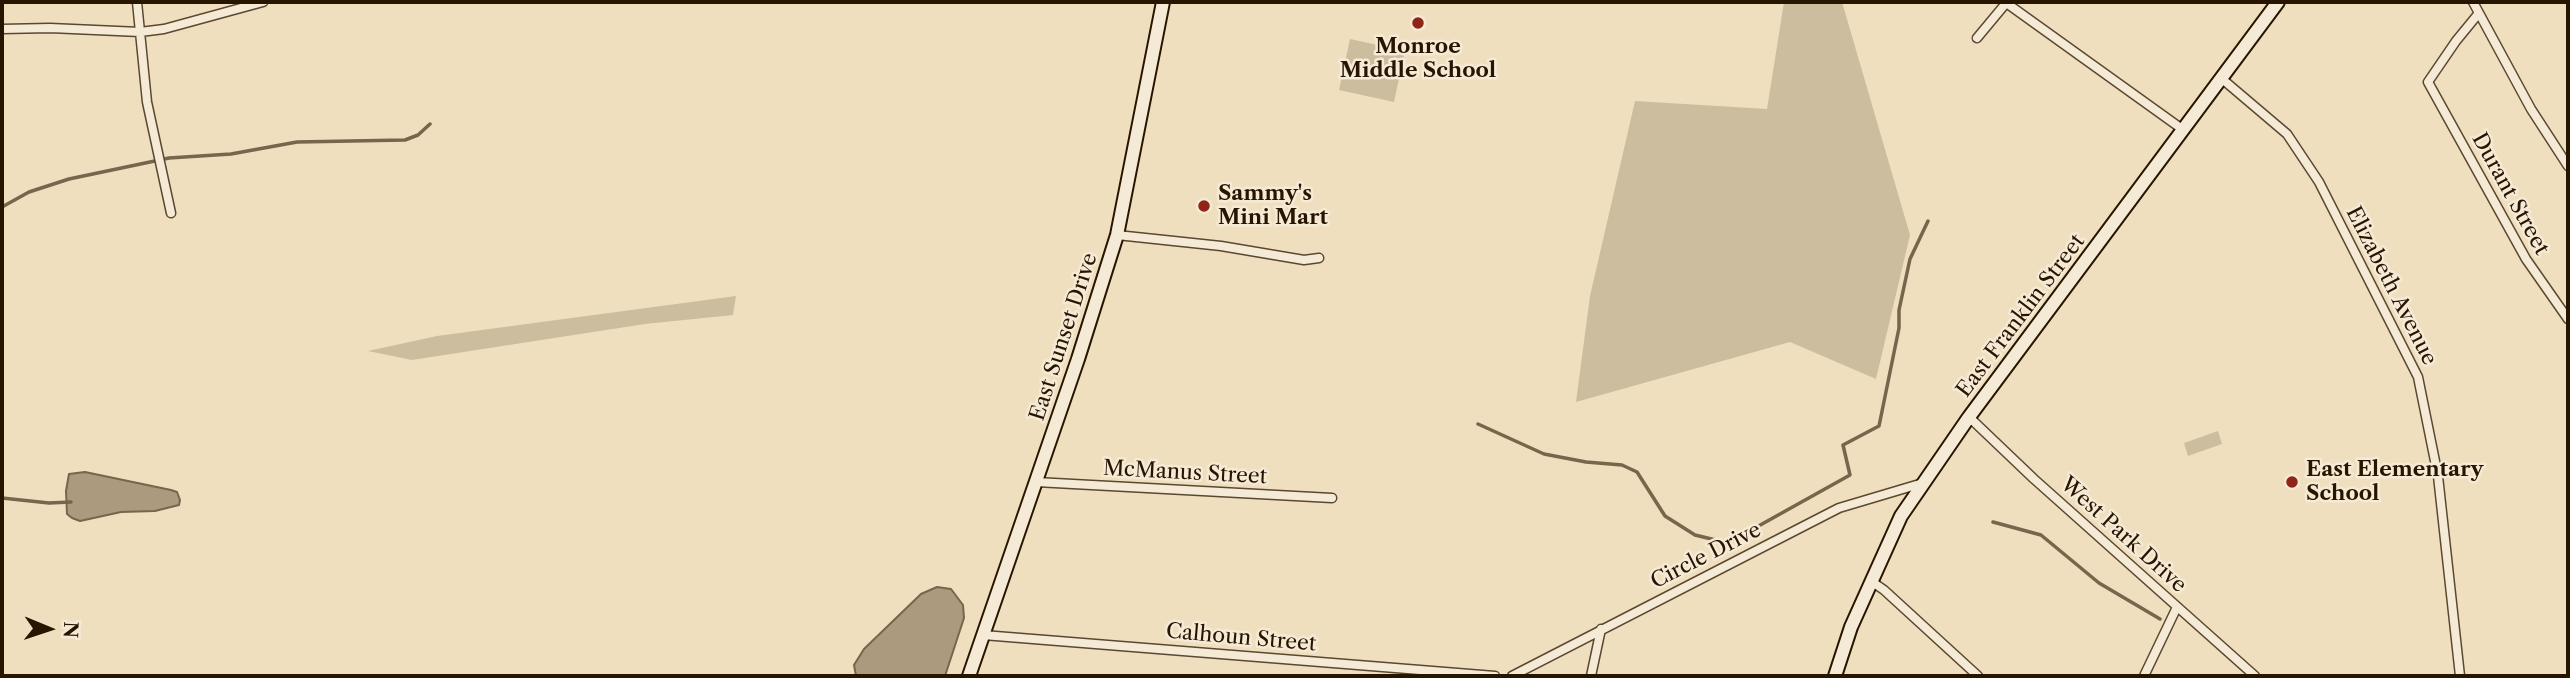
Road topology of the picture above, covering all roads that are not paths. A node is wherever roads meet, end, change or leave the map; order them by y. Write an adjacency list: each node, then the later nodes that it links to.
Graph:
1 (137, 2): 9 (street)
2 (263, 2): 9 (street)
3 (1163, 2): 15 (main road, East Sunset Drive)
4 (2006, 2): 10 (street); 12 (street)
5 (2278, 2): 11 (main road, East Franklin Street)
6 (2473, 2): 7 (street)
7 (2479, 13): 13 (street); 17 (street, Durant Street)
8 (2, 29): 9 (street)
9 (140, 33): 14 (street)
10 (1978, 38)
11 (2221, 78): 12 (main road, East Franklin Street); 34 (street, Elizabeth Avenue)
12 (2182, 129): 18 (main road, East Franklin Street)
13 (2568, 166)
14 (172, 213)
15 (1117, 235): 16 (street); 19 (main road, East Sunset Drive)
16 (1319, 258)
17 (2568, 319)
18 (1969, 417): 20 (main road, East Franklin Street); 23 (street, West Park Drive)
19 (1036, 482): 21 (street, McManus Street); 25 (main road, East Sunset Drive)
20 (1923, 483): 22 (main road, East Franklin Street); 24 (street, Circle Drive)
21 (1332, 498)
22 (1871, 581): 30 (main road, East Franklin Street); 31 (street)
23 (2177, 607): 32 (street); 33 (street, West Park Drive)
24 (1601, 629): 28 (street, Circle Drive); 29 (street)
25 (984, 635): 26 (main road, East Sunset Drive); 27 (street, Calhoun Street)
26 (970, 676)
27 (1495, 676)
28 (1512, 676)
29 (1591, 676)
30 (1835, 676)
31 (1978, 676)
32 (2144, 676)
33 (2255, 676)
34 (2460, 676)

